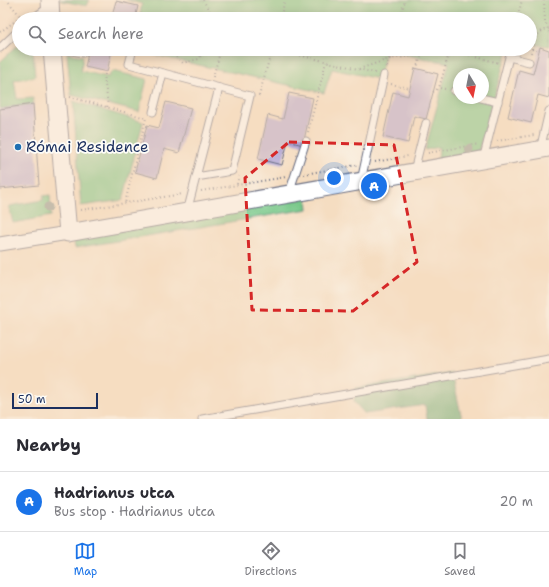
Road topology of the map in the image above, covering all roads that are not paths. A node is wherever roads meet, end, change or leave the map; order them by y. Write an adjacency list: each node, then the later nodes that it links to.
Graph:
1 (12, 37): 2 (lane)
2 (0, 48)
3 (52, 56): 22 (street)
4 (131, 56): 6 (lane)
5 (529, 62): 10 (lane)
6 (163, 73): 8 (lane); 12 (lane)
7 (384, 79): 19 (lane)
8 (219, 88): 18 (lane); 18 (lane)
9 (489, 100): 10 (lane)
10 (498, 102): 16 (lane)
11 (549, 111): 15 (lane)
12 (153, 112)
13 (426, 123): 17 (lane)
14 (306, 141): 20 (lane)
15 (544, 149): 16 (street)
16 (483, 160): 17 (street)
17 (414, 172): 19 (street)
18 (196, 177): 21 (lane)
19 (361, 181): 20 (street)
20 (289, 194): 21 (street)
21 (187, 212): 22 (street)
22 (68, 232): 23 (street)
23 (0, 244)
24 (549, 359): 25 (lane)
25 (202, 419)

